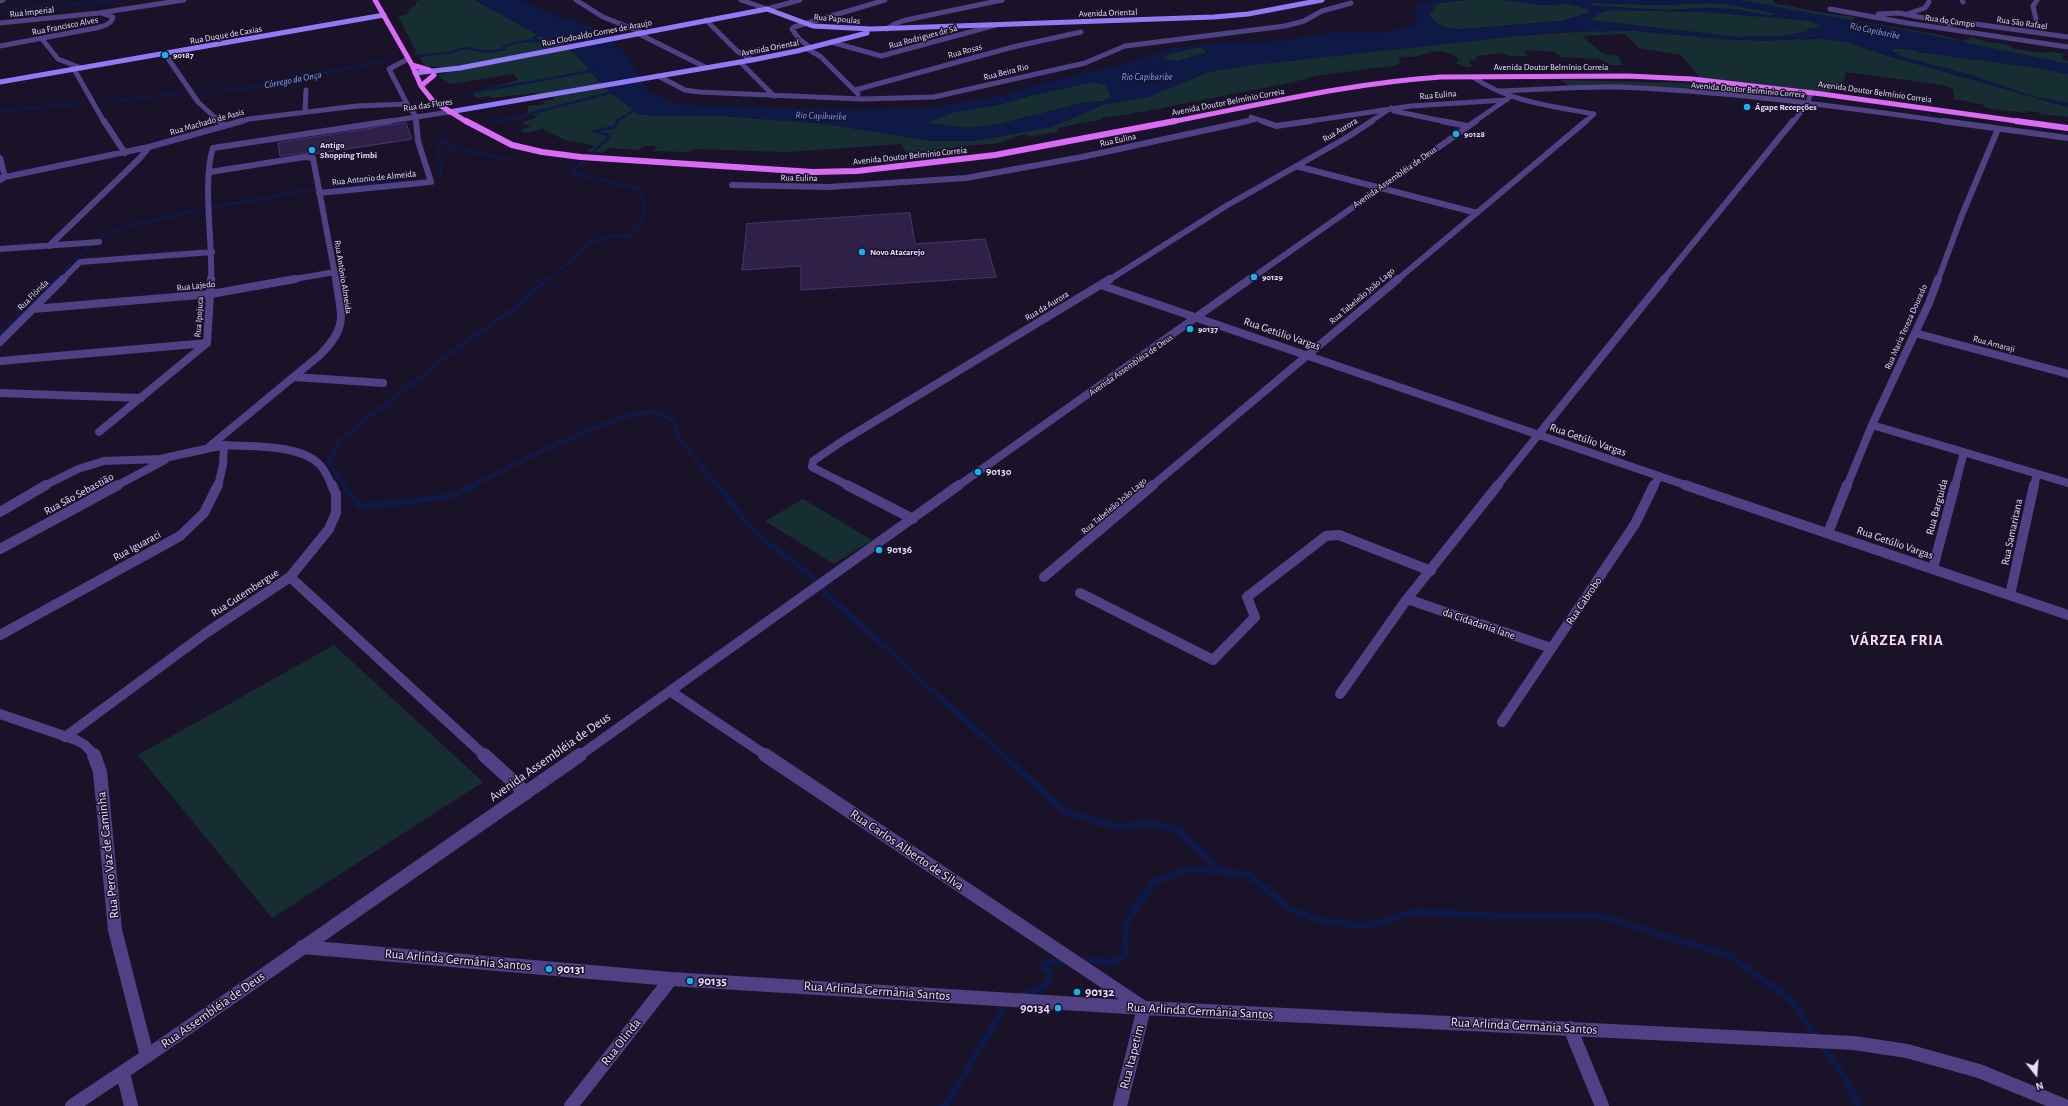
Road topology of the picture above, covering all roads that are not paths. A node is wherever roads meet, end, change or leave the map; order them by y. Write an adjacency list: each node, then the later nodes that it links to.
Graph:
1 (184, 0): 16 (street, Rua Imperial)
2 (375, 0): 18 (main road)
3 (576, 0): 30 (street)
4 (741, 0): 13 (street, Rua Papoulas)
5 (800, 0): 13 (street)
6 (885, 0): 23 (street)
7 (1002, 0): 15 (street)
8 (1322, 0): 25 (street, Avenida Oriental)
9 (2037, 0): 20 (street)
10 (967, 2): 15 (street)
11 (1929, 2): 17 (street)
12 (1351, 3): 62 (street, Rua Beira Rio)
13 (767, 9): 21 (street, Rua Clodoaldo Gomes de Araujo); 23 (street, Rua Papoulas)
14 (1830, 9): 19 (street, Rua do Campo)
15 (959, 10): 27 (street)
16 (99, 13): 22 (street, Rua Imperial); 34 (street, Rua Francisco Alves)
17 (1906, 14): 19 (street); 24 (street)
18 (384, 15): 39 (street, Rua Duque de Caxias); 40 (main road)
19 (1868, 16): 29 (street, Rua do Campo)
20 (2036, 19)
21 (706, 20): 30 (street, Rua Clodoaldo Gomes de Araujo); 41 (street)
22 (0, 23)
23 (805, 23): 26 (street, Rua Papoulas); 38 (street)
24 (1949, 24): 29 (street); 33 (street, Rua São Rafael)
25 (996, 25): 28 (street, Avenida Oriental); 35 (street, Rua Rodrigues de Sá)
26 (856, 29): 27 (street, Rua Papoulas); 32 (street)
27 (887, 29): 28 (street, Avenida Oriental)
28 (893, 29): 32 (street, Avenida Oriental)
29 (1956, 30): 37 (street, Rua do Campo)
30 (639, 32): 45 (street, Rua Clodoaldo Gomes de Araujo); 46 (street)
31 (1081, 32): 57 (street, Rua Rosas)
32 (860, 34): 35 (street, Avenida Oriental)
33 (2068, 37)
34 (42, 39): 36 (street, Rua Francisco Alves); 44 (street)
35 (831, 42): 38 (street, Avenida Oriental)
36 (0, 46)
37 (2068, 47)
38 (809, 48): 41 (street, Avenida Oriental); 57 (street)
39 (165, 54): 44 (street, Rua Duque de Caxias); 71 (street)
40 (408, 59): 43 (main road); 64 (street)
41 (752, 60): 42 (street, Avenida Oriental)
42 (740, 62): 46 (street, Avenida Oriental); 60 (street)
43 (412, 65): 48 (main road); 50 (main road, Avenida Doutor Belmínio Correia)
44 (81, 68): 47 (street, Rua Duque de Caxias)
45 (460, 68): 48 (street, Rua Clodoaldo Gomes de Araujo); 49 (street)
46 (707, 68): 51 (street, Avenida Oriental)
47 (74, 69): 54 (street, Rua Duque de Caxias); 77 (street)
48 (429, 70): 50 (street, Rua Clodoaldo Gomes de Araujo)
49 (434, 74): 50 (street); 55 (main road)
50 (416, 75): 55 (main road, Avenida Doutor Belmínio Correia)
51 (660, 77): 53 (street, Avenida Oriental); 60 (street, Rua Beira Rio)
52 (1474, 77): 58 (street, Rua Tabeleão João Lago); 59 (main road, Avenida Doutor Belmínio Correia); 67 (main road, Avenida Doutor Belmínio Correia)
53 (648, 79): 67 (street, Rua das Flores)
54 (0, 82)
55 (421, 86): 67 (main road, Avenida Doutor Belmínio Correia)
56 (306, 90): 66 (street)
57 (854, 90): 62 (street)
58 (1498, 91): 61 (street, Rua Tabeleão João Lago); 63 (street, Avenida Doutor Belminio Correia)
59 (1811, 92): 63 (street); 73 (main road, Avenida Doutor Belmínio Correia)
60 (774, 96): 62 (street, Rua Beira Rio)
61 (1508, 98): 65 (street, Rua Eulina); 72 (street, Avenida Assembléia de Deus); 86 (street, Rua Tabeleão João Lago)
62 (862, 99)
63 (1808, 103): 74 (street, Avenida Doutor Belminio Correia); 108 (street)
64 (407, 104): 66 (street, Rua Machado de Assis); 68 (street)
65 (1391, 109): 70 (street, Rua Eulina); 72 (street); 80 (street, Rua Aurora)
66 (305, 112): 71 (street, Rua Machado de Assis)
67 (449, 112): 68 (street, Rua das Flores)
68 (415, 116): 78 (street, Rua das Flores); 85 (street, Rua Antonio de Almeida)
69 (1250, 117): 70 (street)
70 (1257, 120): 83 (street, Rua Eulina)
71 (224, 125): 76 (street, Rua Machado de Assis)
72 (1466, 126): 84 (street, Avenida Assembléia de Deus)
73 (2068, 128)
74 (1998, 129): 75 (street, Avenida Doutor Belminio Correia); 96 (street, Rua Maria Tereza Dourado)
75 (2068, 138)
76 (149, 147): 77 (street, Rua Machado de Assis); 88 (street)
77 (125, 152): 82 (street, Rua Machado de Assis)
78 (211, 152): 81 (street, Rua Ipojuca)
79 (0, 158): 82 (street)
80 (1296, 166): 84 (street); 92 (street, Rua da Aurora)
81 (210, 172): 85 (street, Rua Antônio Almeida); 90 (street, Rua Ipojuca)
82 (2, 179)
83 (732, 185)
84 (1380, 187): 86 (street); 95 (street, Avenida Assembléia de Deus)
85 (318, 193): 91 (street, Rua Antônio Almeida)
86 (1477, 213): 99 (street, Rua Tabeleão João Lago)
87 (99, 242): 88 (street)
88 (48, 246): 89 (street)
89 (0, 249)
90 (212, 252): 93 (street, Rua Ipojuca); 94 (street, Rua Flórida)
91 (335, 272): 93 (street, Rua Lajedo); 102 (street, Rua Antônio Almeida)
92 (1101, 285): 95 (street, Rua Getúlio Vargas); 117 (street, Rua da Aurora)
93 (211, 294): 94 (street, Rua Lajedo); 98 (street, Rua Ipojuca)
94 (33, 309): 97 (street, Rua Flórida)
95 (1197, 318): 99 (street, Rua Getúlio Vargas); 117 (street, Avenida Assembléia de Deus)
96 (1915, 333): 101 (street, Rua Amaraji); 106 (street, Rua Maria Tereza Dourado)
97 (0, 342)
98 (208, 344): 100 (street); 105 (street, Rua Ipojuca)
99 (1307, 355): 108 (street, Rua Getúlio Vargas); 123 (street, Rua Tabeleão João Lago)
100 (0, 361)
101 (2068, 374)
102 (294, 377): 103 (street); 110 (street, Rua Antônio Almeida)
103 (383, 383)
104 (0, 393): 105 (street)
105 (140, 398): 107 (street, Rua Ipojuca)
106 (1872, 425): 111 (street); 118 (street, Rua Maria Tereza Dourado)
107 (99, 432)
108 (1538, 436): 114 (street, Rua Getúlio Vargas); 121 (street)
109 (224, 445): 110 (street); 122 (street, Rua Gutembergue); 128 (street, Rua Iguaraci)
110 (210, 446): 112 (street)
111 (1964, 452): 113 (street); 120 (street, Rua Barguida)
112 (169, 458): 116 (street); 119 (street, Rua São Sebastião)
113 (2037, 474): 115 (street); 125 (street, Rua Samaritana)
114 (1659, 476): 118 (street, Rua Getúlio Vargas); 129 (street, Rua Cabrobo)
115 (2068, 483)
116 (0, 512)
117 (913, 519): 130 (street, Avenida Assembléia de Deus)
118 (1828, 533): 120 (street, Rua Getúlio Vargas)
119 (0, 549)
120 (1933, 568): 125 (street, Rua Getúlio Vargas)
121 (1431, 571): 124 (street); 126 (street)
122 (290, 577): 134 (street, Rua Gutembergue); 135 (street)
123 (1044, 577)
124 (1080, 593)
125 (2010, 595): 127 (street, Rua Getúlio Vargas)
126 (1407, 599): 129 (street, da Cidadania lane); 131 (street)
127 (2068, 615)
128 (0, 635)
129 (1551, 648): 133 (street, Rua Cabrobo)
130 (670, 691): 135 (street, Avenida Assembléia de Deus); 138 (street, Rua Carlos Alberto de Silva)
131 (1340, 694)
132 (0, 714): 134 (street, Rua Pero Vaz de Caminha)
133 (1502, 722)
134 (65, 736): 140 (street, Rua Pero Vaz de Caminha)
135 (526, 792): 136 (street, Avenida Assembléia de Deus)
136 (302, 947): 137 (street, Rua Arlinda Germânia Santos); 140 (street, Rua Assembléia de Deus)
137 (671, 978): 138 (street, Rua Arlinda Germânia Santos); 144 (street, Rua Olinda)
138 (1144, 1008): 139 (street, Rua Arlinda Germânia Santos); 145 (street, Rua Itapetim)
139 (1570, 1028): 146 (street); 147 (street, Rua Arlinda Germânia Santos)
140 (147, 1056): 141 (street, Rua Assembléia de Deus)
141 (123, 1073): 142 (street, Rua Assembléia de Deus); 143 (street)
142 (72, 1106)
143 (131, 1106)
144 (571, 1106)
145 (1120, 1106)
146 (1602, 1106)
147 (2065, 1106)

